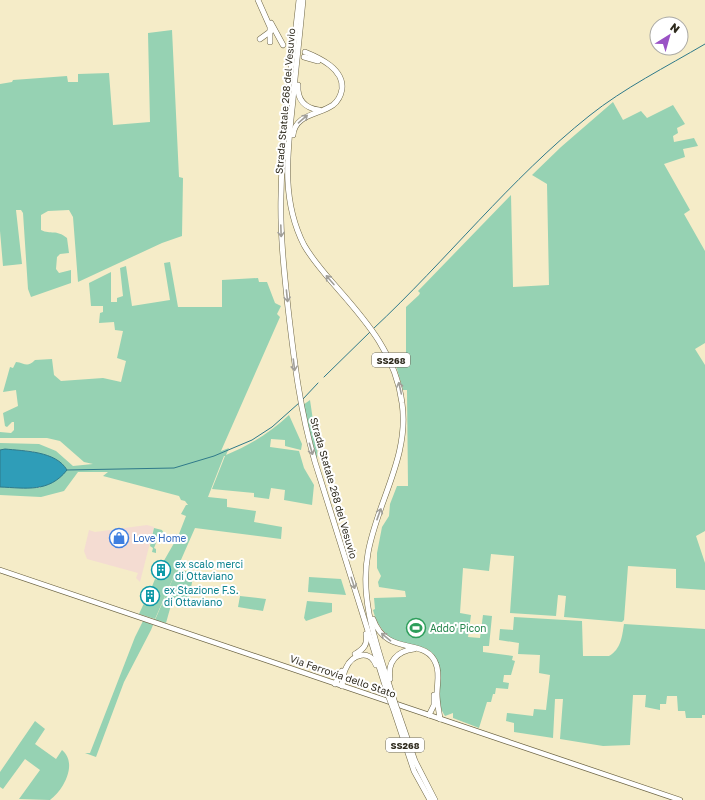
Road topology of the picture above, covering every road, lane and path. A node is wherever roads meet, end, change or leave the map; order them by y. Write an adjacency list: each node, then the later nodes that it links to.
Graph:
1 (258, 0): 4 (highway)
2 (297, 0): 7 (highway, Strada Statale 268 del Vesuvio / SS268)
3 (303, 0): 7 (highway, Strada Statale 268 del Vesuvio / SS268)
4 (273, 31): 5 (highway); 6 (highway); 8 (highway)
5 (260, 39)
6 (271, 43)
7 (296, 44): 10 (highway, Strada Statale 268 del Vesuvio / SS268)
8 (283, 45)
9 (304, 54): 11 (highway)
10 (295, 56): 11 (highway); 12 (highway, Strada Statale 268 del Vesuvio / SS268); 15 (highway, Strada Statale 268 del Vesuvio / SS268, one-way to 15)
11 (322, 110): 12 (highway, one-way to 11)
12 (287, 182): 14 (highway, Strada Statale 268 del Vesuvio / SS268, one-way to 12)
13 (0, 570): 16 (main road, Via Ferrovia dello Stato)
14 (370, 612): 19 (highway, Strada Statale 268 del Vesuvio / SS268); 22 (highway, one-way to 14)
15 (364, 619): 16 (highway); 18 (highway, Strada Statale 268 del Vesuvio / SS268)
16 (335, 684): 17 (main road, Via Ferrovia dello Stato)
17 (342, 686): 18 (highway); 21 (main road, Via Ferrovia dello Stato)
18 (386, 688): 19 (highway, Strada Statale 268 del Vesuvio / SS268)
19 (392, 694): 20 (highway, Strada Statale 268 del Vesuvio / SS268, bridge); 21 (highway)
20 (397, 709): 23 (highway, Strada Statale 268 del Vesuvio / SS268); 23 (highway, Strada Statale 268 del Vesuvio / SS268)
21 (430, 715): 22 (main road, Via Ferrovia dello Stato)
22 (440, 719): 27 (main road, Via Ferrovia dello Stato)
23 (421, 780): 24 (highway, Strada Statale 268 del Vesuvio / SS268)
24 (424, 786): 25 (highway, Strada Statale 268 del Vesuvio / SS268); 26 (highway, Strada Statale 268 del Vesuvio / SS268)
25 (430, 800)
26 (434, 800)
27 (680, 800)

